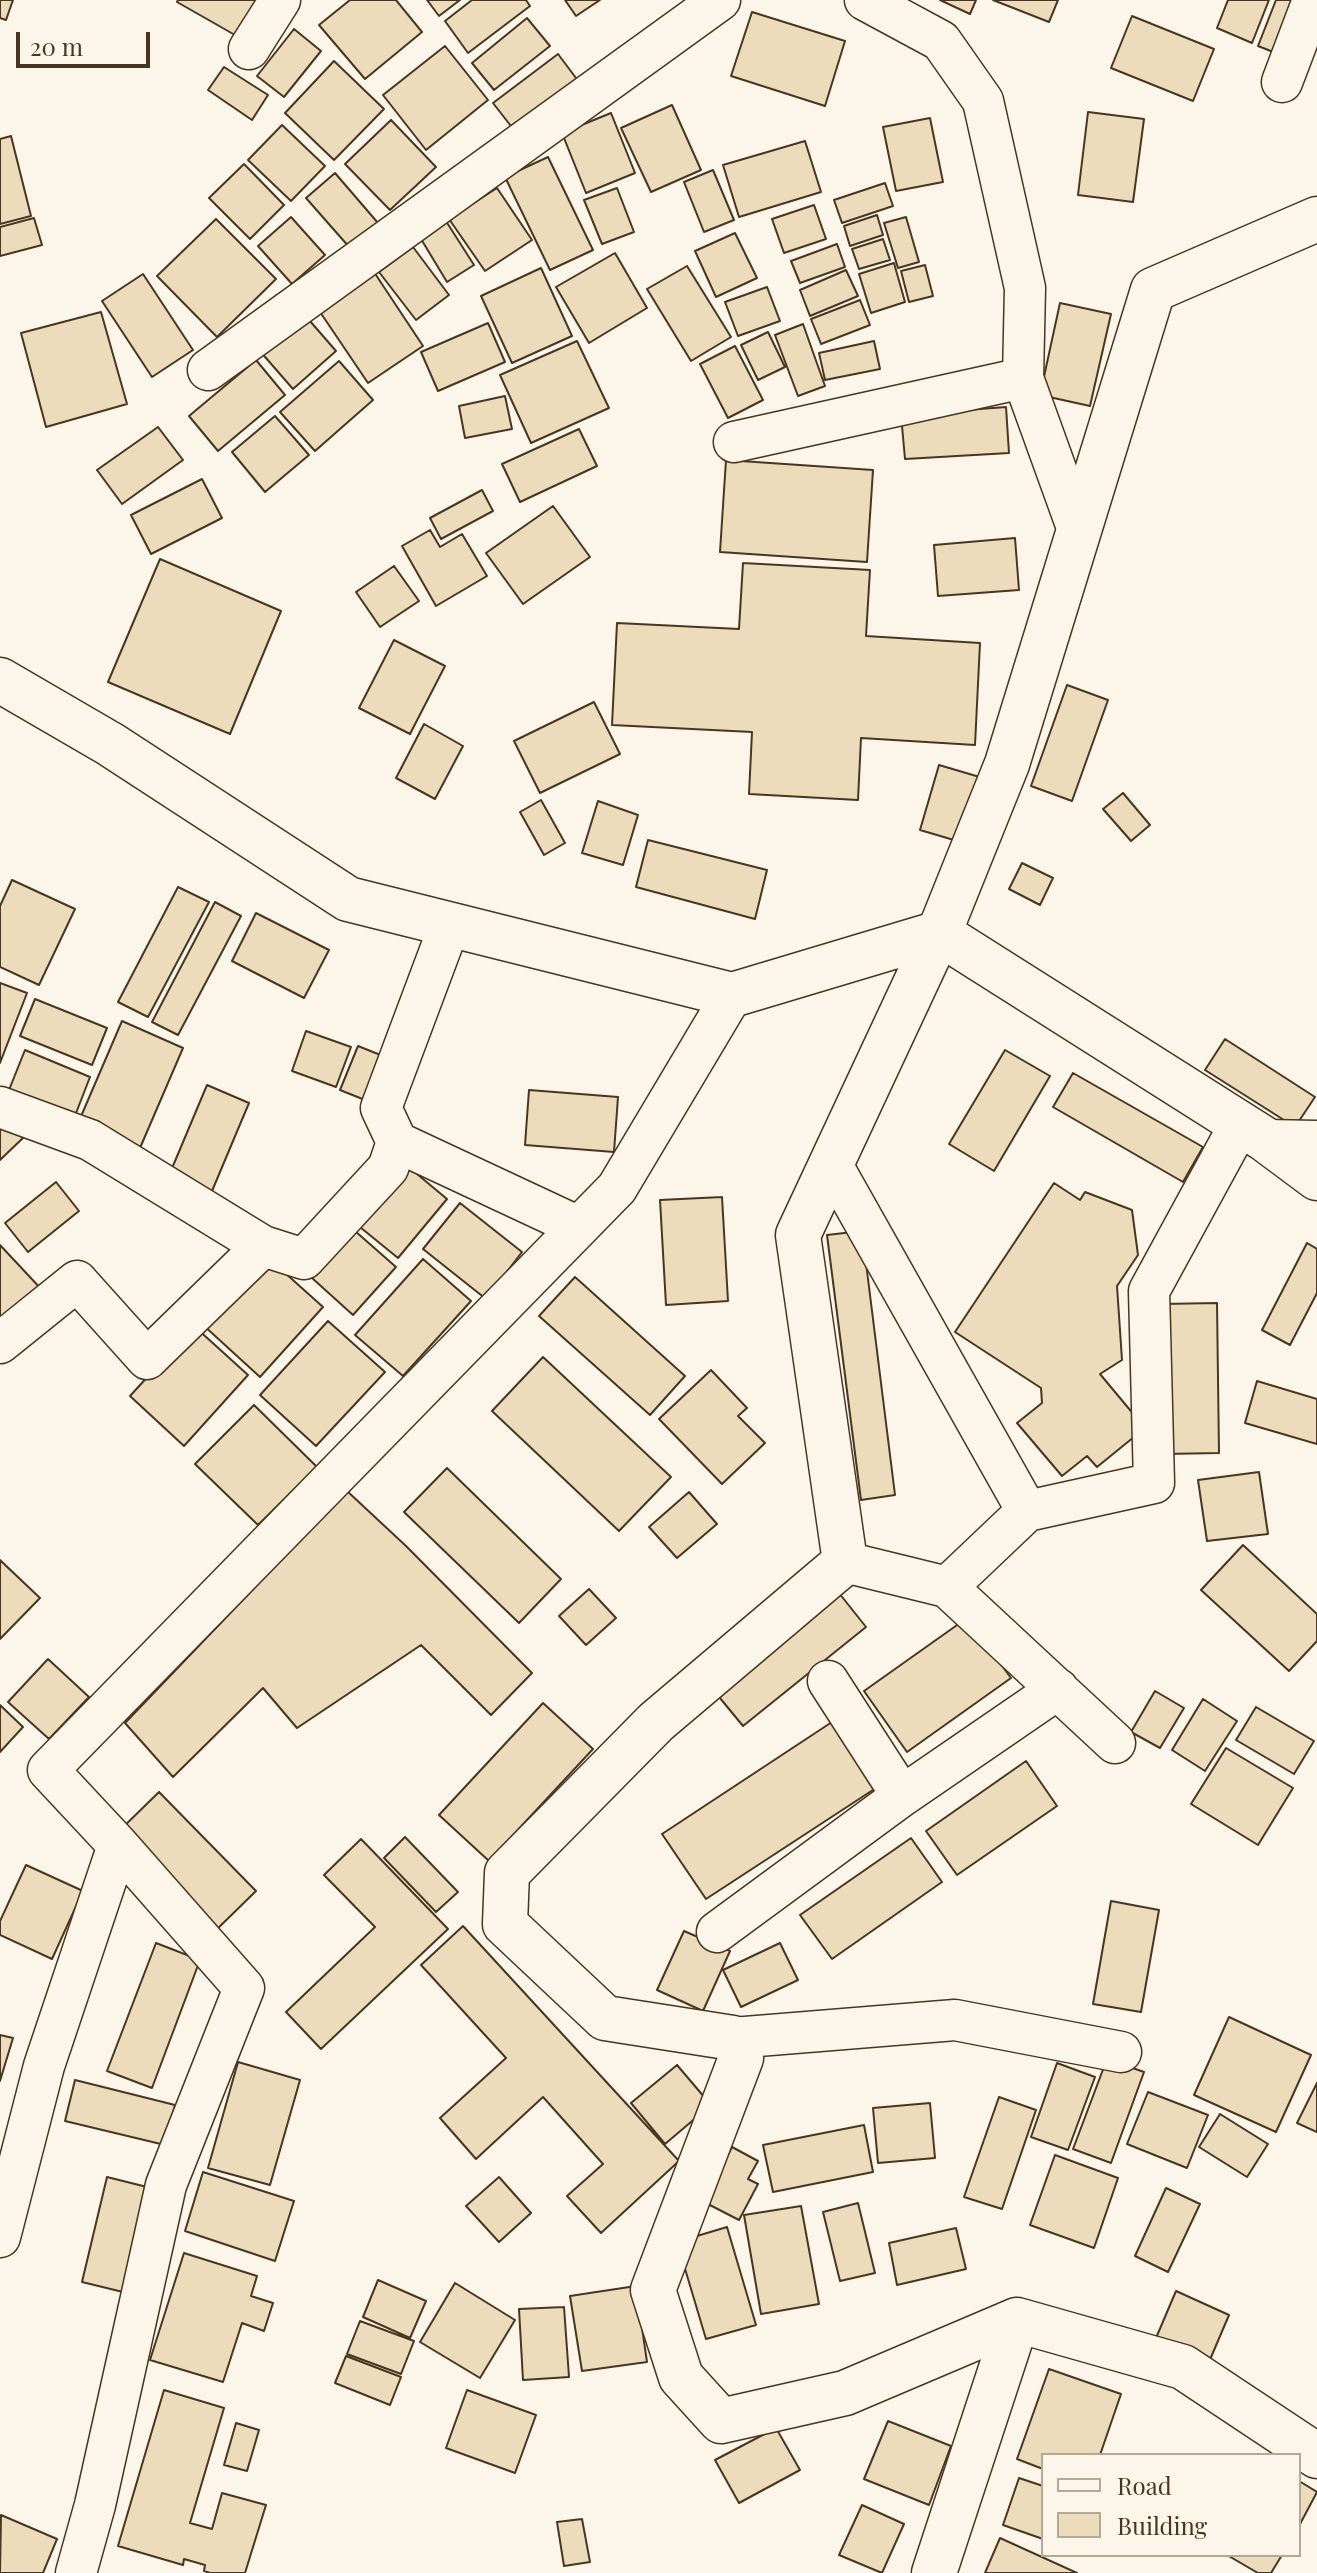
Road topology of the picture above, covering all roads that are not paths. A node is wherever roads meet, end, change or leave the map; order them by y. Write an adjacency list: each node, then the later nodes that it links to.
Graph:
1 (280, 0): 5 (street)
2 (720, 0): 8 (street)
3 (865, 0): 9 (street)
4 (1313, 0): 6 (street)
5 (249, 49)
6 (1282, 82)
7 (1317, 219): 11 (street)
8 (208, 370)
9 (1023, 378): 10 (street); 11 (street)
10 (734, 442)
11 (1079, 533): 14 (street)
12 (0, 680): 13 (street)
13 (450, 924): 15 (street); 19 (street)
14 (939, 933): 15 (street); 17 (street); 20 (street)
15 (732, 995): 22 (street)
16 (0, 1107): 23 (street)
17 (1253, 1132): 18 (street); 21 (street); 25 (street)
18 (1317, 1141)
19 (397, 1142): 22 (street); 23 (street)
20 (831, 1163): 25 (street); 26 (street)
21 (1317, 1178)
22 (579, 1227): 32 (street)
23 (263, 1246): 24 (street)
24 (0, 1343)
25 (1027, 1511): 27 (street)
26 (845, 1562): 27 (street); 34 (street)
27 (947, 1587): 29 (street)
28 (828, 1681): 31 (street)
29 (1058, 1689): 30 (street); 31 (street)
30 (1115, 1743)
31 (902, 1796): 33 (street)
32 (118, 1845): 36 (street); 39 (street)
33 (717, 1932)
34 (733, 2038): 35 (street); 37 (street)
35 (1121, 2052)
36 (0, 2237)
37 (1017, 2320): 38 (street); 40 (street)
38 (1317, 2456)
39 (76, 2573)
40 (934, 2573)

